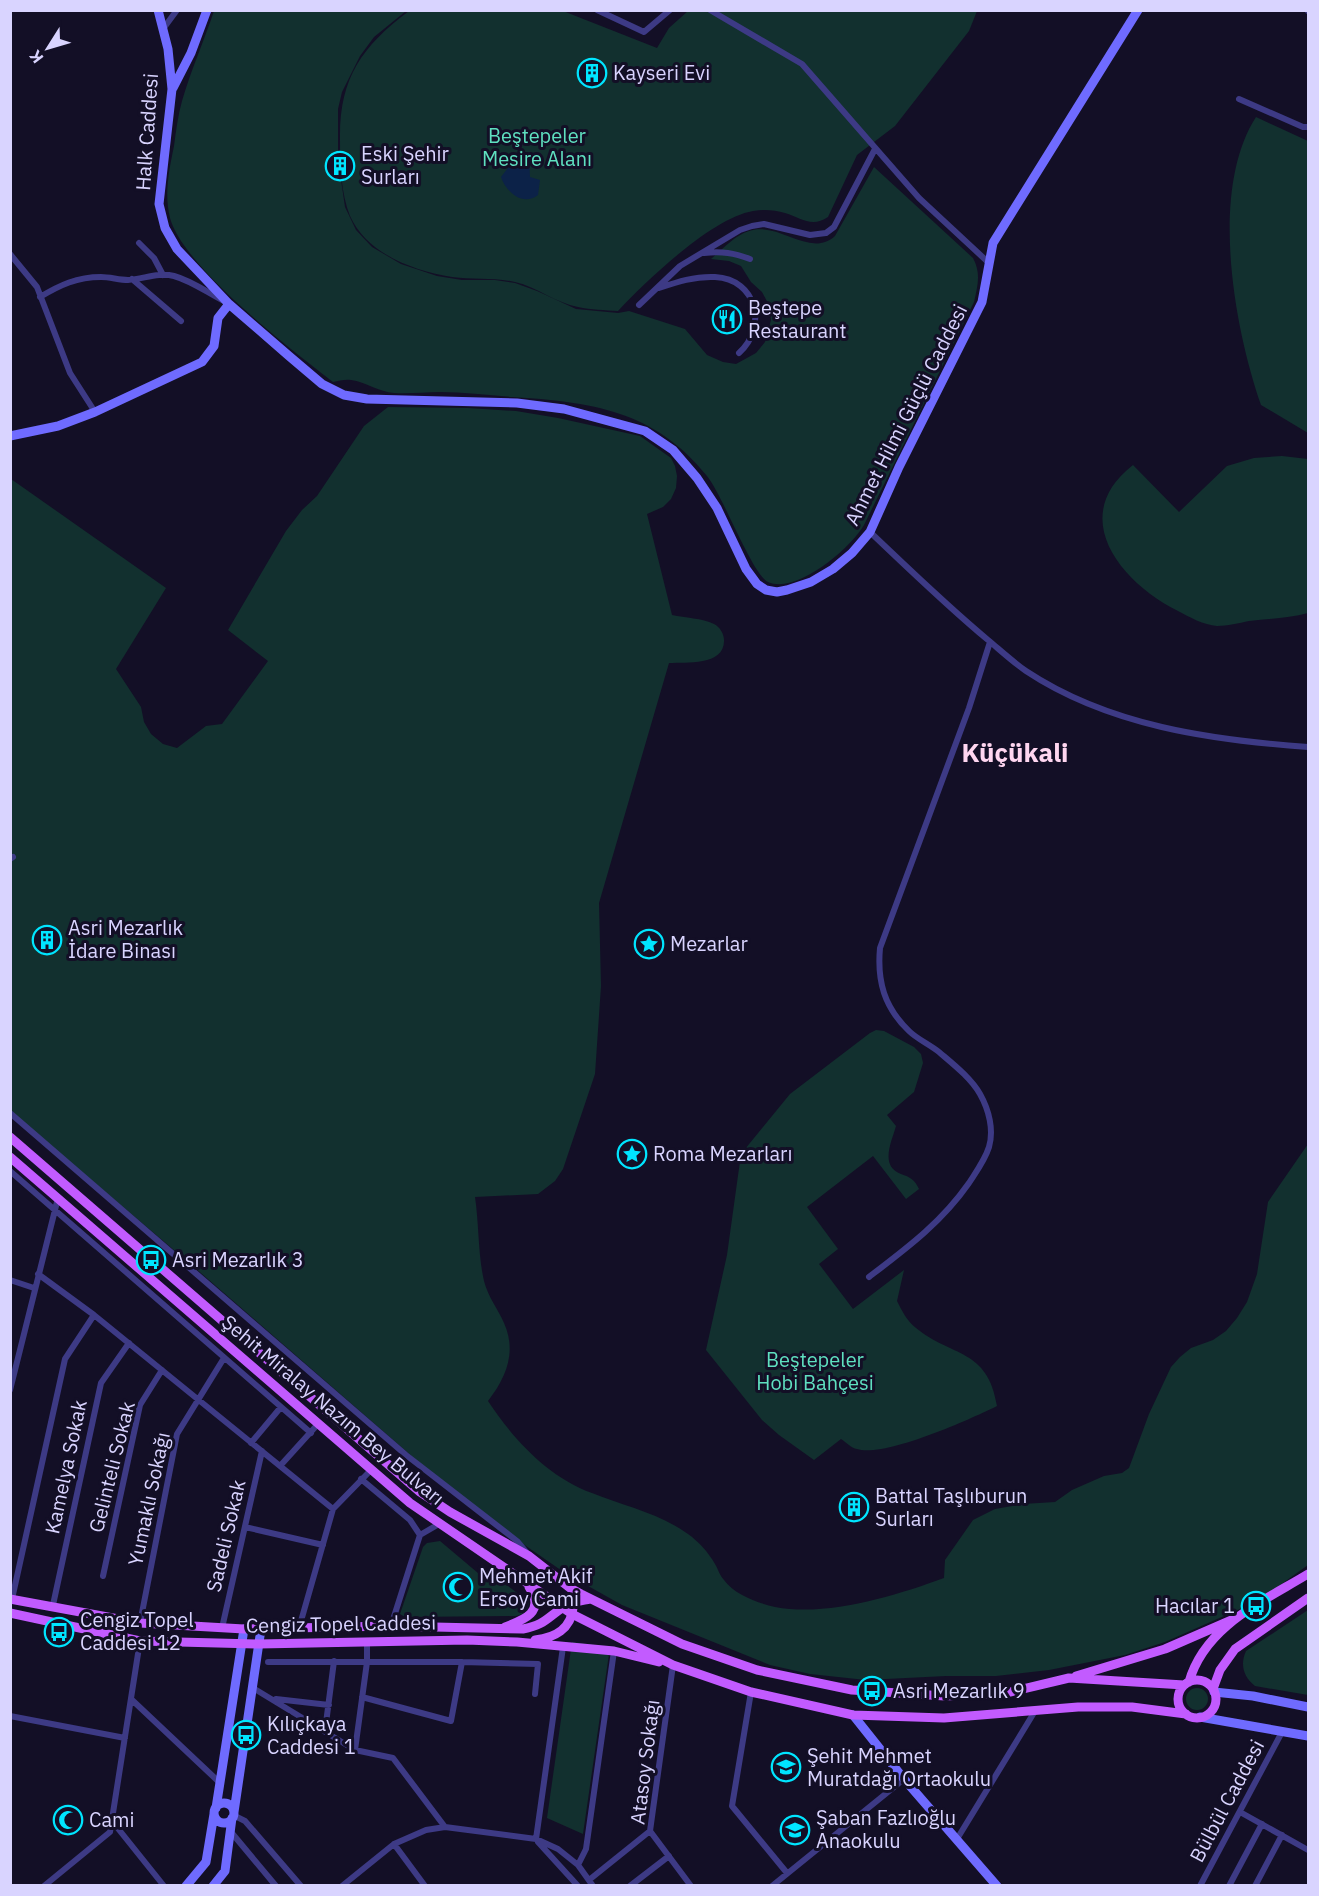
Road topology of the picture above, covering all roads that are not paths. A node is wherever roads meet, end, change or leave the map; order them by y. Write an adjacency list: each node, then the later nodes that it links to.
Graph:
1 (158, 10): 8 (street, Halk Caddesi)
2 (177, 10): 8 (street)
3 (207, 10): 9 (street)
4 (597, 10): 5 (street)
5 (670, 10)
6 (710, 10): 12 (street)
7 (1138, 10): 17 (street, Ahmet Hilmi Güçlü Caddesi)
8 (163, 29): 9 (street, Halk Caddesi)
9 (172, 89): 22 (street, Halk Caddesi)
10 (1239, 99): 11 (street)
11 (1308, 127)
12 (875, 149): 15 (street); 17 (street)
13 (139, 243): 18 (street)
14 (10, 254): 21 (street)
15 (702, 254): 16 (street); 20 (street)
16 (750, 260)
17 (989, 263): 28 (street, Ahmet Hilmi Güçlü Caddesi)
18 (164, 275): 19 (street); 22 (street)
19 (132, 279): 21 (street); 24 (street)
20 (656, 289): 23 (street); 25 (street)
21 (40, 297): 26 (street)
22 (229, 304): 26 (street); 28 (street, Ahmet Hilmi Güçlü Caddesi)
23 (639, 304)
24 (182, 321)
25 (739, 353)
26 (95, 412): 27 (street)
27 (10, 436)
28 (870, 532): 29 (street)
29 (990, 642): 30 (street); 38 (street)
30 (1308, 747)
31 (10, 1113): 60 (street)
32 (10, 1137): 60 (main road, Şehit Miralay Nazım Bey Bulvarı)
33 (10, 1157): 35 (main road, Şehit Miralay Nazım Bey Bulvarı)
34 (10, 1171): 36 (street)
35 (58, 1198): 36 (street); 48 (main road, Şehit Miralay Nazım Bey Bulvarı)
36 (55, 1209): 37 (street); 43 (street)
37 (38, 1274): 40 (street); 41 (street)
38 (869, 1277)
39 (10, 1280): 40 (street)
40 (34, 1288): 45 (street)
41 (94, 1315): 42 (street); 66 (street)
42 (129, 1343): 44 (street); 69 (street, Kamelya Sokak)
43 (224, 1358): 46 (street, Yumaklı Sokağı); 47 (street)
44 (162, 1370): 46 (street); 62 (street, Gelinteli Sokak)
45 (10, 1390)
46 (198, 1399): 50 (street); 74 (street, Yumaklı Sokağı)
47 (281, 1407): 49 (street); 50 (street)
48 (318, 1424): 49 (street); 53 (main road, Şehit Miralay Nazım Bey Bulvarı)
49 (311, 1433): 52 (street)
50 (251, 1443): 51 (street)
51 (262, 1451): 52 (street); 57 (street, Sadeli Sokak)
52 (280, 1466): 55 (street)
53 (370, 1470): 54 (street); 56 (main road, Şehit Miralay Nazım Bey Bulvarı)
54 (361, 1479): 55 (street); 58 (street)
55 (333, 1509): 59 (street)
56 (439, 1524): 58 (street); 63 (main road, Şehit Miralay Nazım Bey Bulvarı)
57 (245, 1527): 59 (street); 76 (street, Sadeli Sokak)
58 (420, 1535): 75 (street)
59 (322, 1545): 77 (street)
60 (529, 1556): 64 (main road, Şehit Miralay Nazım Bey Bulvarı)
61 (1308, 1574): 73 (main road)
62 (103, 1576)
63 (528, 1586): 70 (main road, Şehit Miralay Nazım Bey Bulvarı); 80 (main road)
64 (570, 1588): 67 (main road, Şehit Miralay Nazım Bey Bulvarı); 68 (main road)
65 (1308, 1598): 96 (main road)
66 (11, 1599): 69 (main road, Cengiz Topel Caddesi)
67 (590, 1599): 68 (main road, Cengiz Topel Caddesi); 93 (main road, Şehit Miralay Nazım Bey Bulvarı)
68 (573, 1603): 70 (main road, Cengiz Topel Caddesi); 72 (main road)
69 (53, 1605): 74 (main road, Cengiz Topel Caddesi)
70 (563, 1607): 72 (main road, Şehit Miralay Nazım Bey Bulvarı); 80 (main road, Cengiz Topel Caddesi)
71 (10, 1613): 81 (main road, Cengiz Topel Caddesi)
72 (572, 1614): 83 (main road); 92 (main road, Şehit Miralay Nazım Bey Bulvarı)
73 (1234, 1619): 93 (main road); 94 (main road)
74 (140, 1623): 76 (main road, Cengiz Topel Caddesi)
75 (391, 1626): 77 (main road, Cengiz Topel Caddesi); 80 (main road, Cengiz Topel Caddesi)
76 (222, 1628): 78 (main road, Cengiz Topel Caddesi)
77 (299, 1628): 79 (main road, Cengiz Topel Caddesi)
78 (244, 1629): 79 (main road, Cengiz Topel Caddesi); 84 (street)
79 (261, 1629): 85 (street)
80 (499, 1629)
81 (140, 1641): 84 (main road, Cengiz Topel Caddesi); 101 (street)
82 (367, 1642): 83 (main road, Cengiz Topel Caddesi); 85 (main road, Cengiz Topel Caddesi); 90 (street)
83 (517, 1642): 86 (main road, Cengiz Topel Caddesi)
84 (240, 1644): 85 (main road, Cengiz Topel Caddesi); 115 (street)
85 (259, 1644): 95 (street)
86 (563, 1647): 87 (main road, Cengiz Topel Caddesi); 125 (street)
87 (614, 1651): 92 (main road, Cengiz Topel Caddesi); 130 (street)
88 (334, 1661): 89 (street); 90 (street); 102 (street)
89 (268, 1662)
90 (367, 1662): 91 (street); 99 (street)
91 (462, 1662): 98 (street); 99 (street)
92 (673, 1665): 97 (main road, Şehit Miralay Nazım Bey Bulvarı); 123 (street, Atasoy Sokağı)
93 (1069, 1678): 94 (main road, Şehit Miralay Nazım Bey Bulvarı)
94 (1186, 1683): 96 (main road); 105 (main road)
95 (253, 1688): 100 (street); 118 (street)
96 (1213, 1690): 103 (street); 108 (main road)
97 (751, 1692): 106 (main road, Şehit Miralay Nazım Bey Bulvarı); 131 (street)
98 (535, 1694)
99 (362, 1697): 113 (street)
100 (271, 1699): 102 (street); 109 (street)
101 (131, 1700): 112 (street); 115 (street)
102 (329, 1705): 109 (street)
103 (1308, 1707)
104 (1035, 1711): 105 (main road, Şehit Miralay Nazım Bey Bulvarı); 106 (main road, Şehit Miralay Nazım Bey Bulvarı); 126 (street)
105 (1186, 1714): 108 (main road)
106 (853, 1715): 114 (street)
107 (10, 1716): 112 (street)
108 (1200, 1717): 110 (street)
109 (325, 1731): 113 (street)
110 (1282, 1732): 111 (street); 117 (street, Bülbül Caddesi)
111 (1308, 1736)
112 (125, 1738): 119 (street)
113 (355, 1750): 121 (street)
114 (904, 1779): 126 (street); 131 (street)
115 (219, 1782): 116 (street)
116 (215, 1811): 118 (street); 118 (street); 136 (street)
117 (1240, 1812): 120 (street); 146 (street, Bülbül Caddesi)
118 (233, 1815): 122 (street); 139 (street)
119 (112, 1821): 134 (street); 135 (street)
120 (1262, 1824): 124 (street); 147 (street)
121 (445, 1827): 125 (street); 127 (street)
122 (231, 1832): 137 (street); 138 (street)
123 (650, 1832): 129 (street, Atasoy Sokağı); 132 (street)
124 (1282, 1835): 128 (street); 148 (street)
125 (536, 1839): 130 (street); 142 (street)
126 (957, 1839): 145 (street)
127 (394, 1844): 140 (street); 141 (street)
128 (1308, 1850)
129 (669, 1856): 133 (street, Atasoy Sokağı); 143 (street)
130 (578, 1865): 132 (street)
131 (787, 1873): 144 (street)
132 (591, 1883)
133 (691, 1885)
134 (44, 1886)
135 (164, 1886)
136 (186, 1886)
137 (213, 1886)
138 (276, 1886)
139 (301, 1886)
140 (342, 1886)
141 (425, 1886)
142 (578, 1886)
143 (630, 1886)
144 (772, 1886)
145 (997, 1886)
146 (1200, 1886)
147 (1229, 1886)
148 (1255, 1886)

